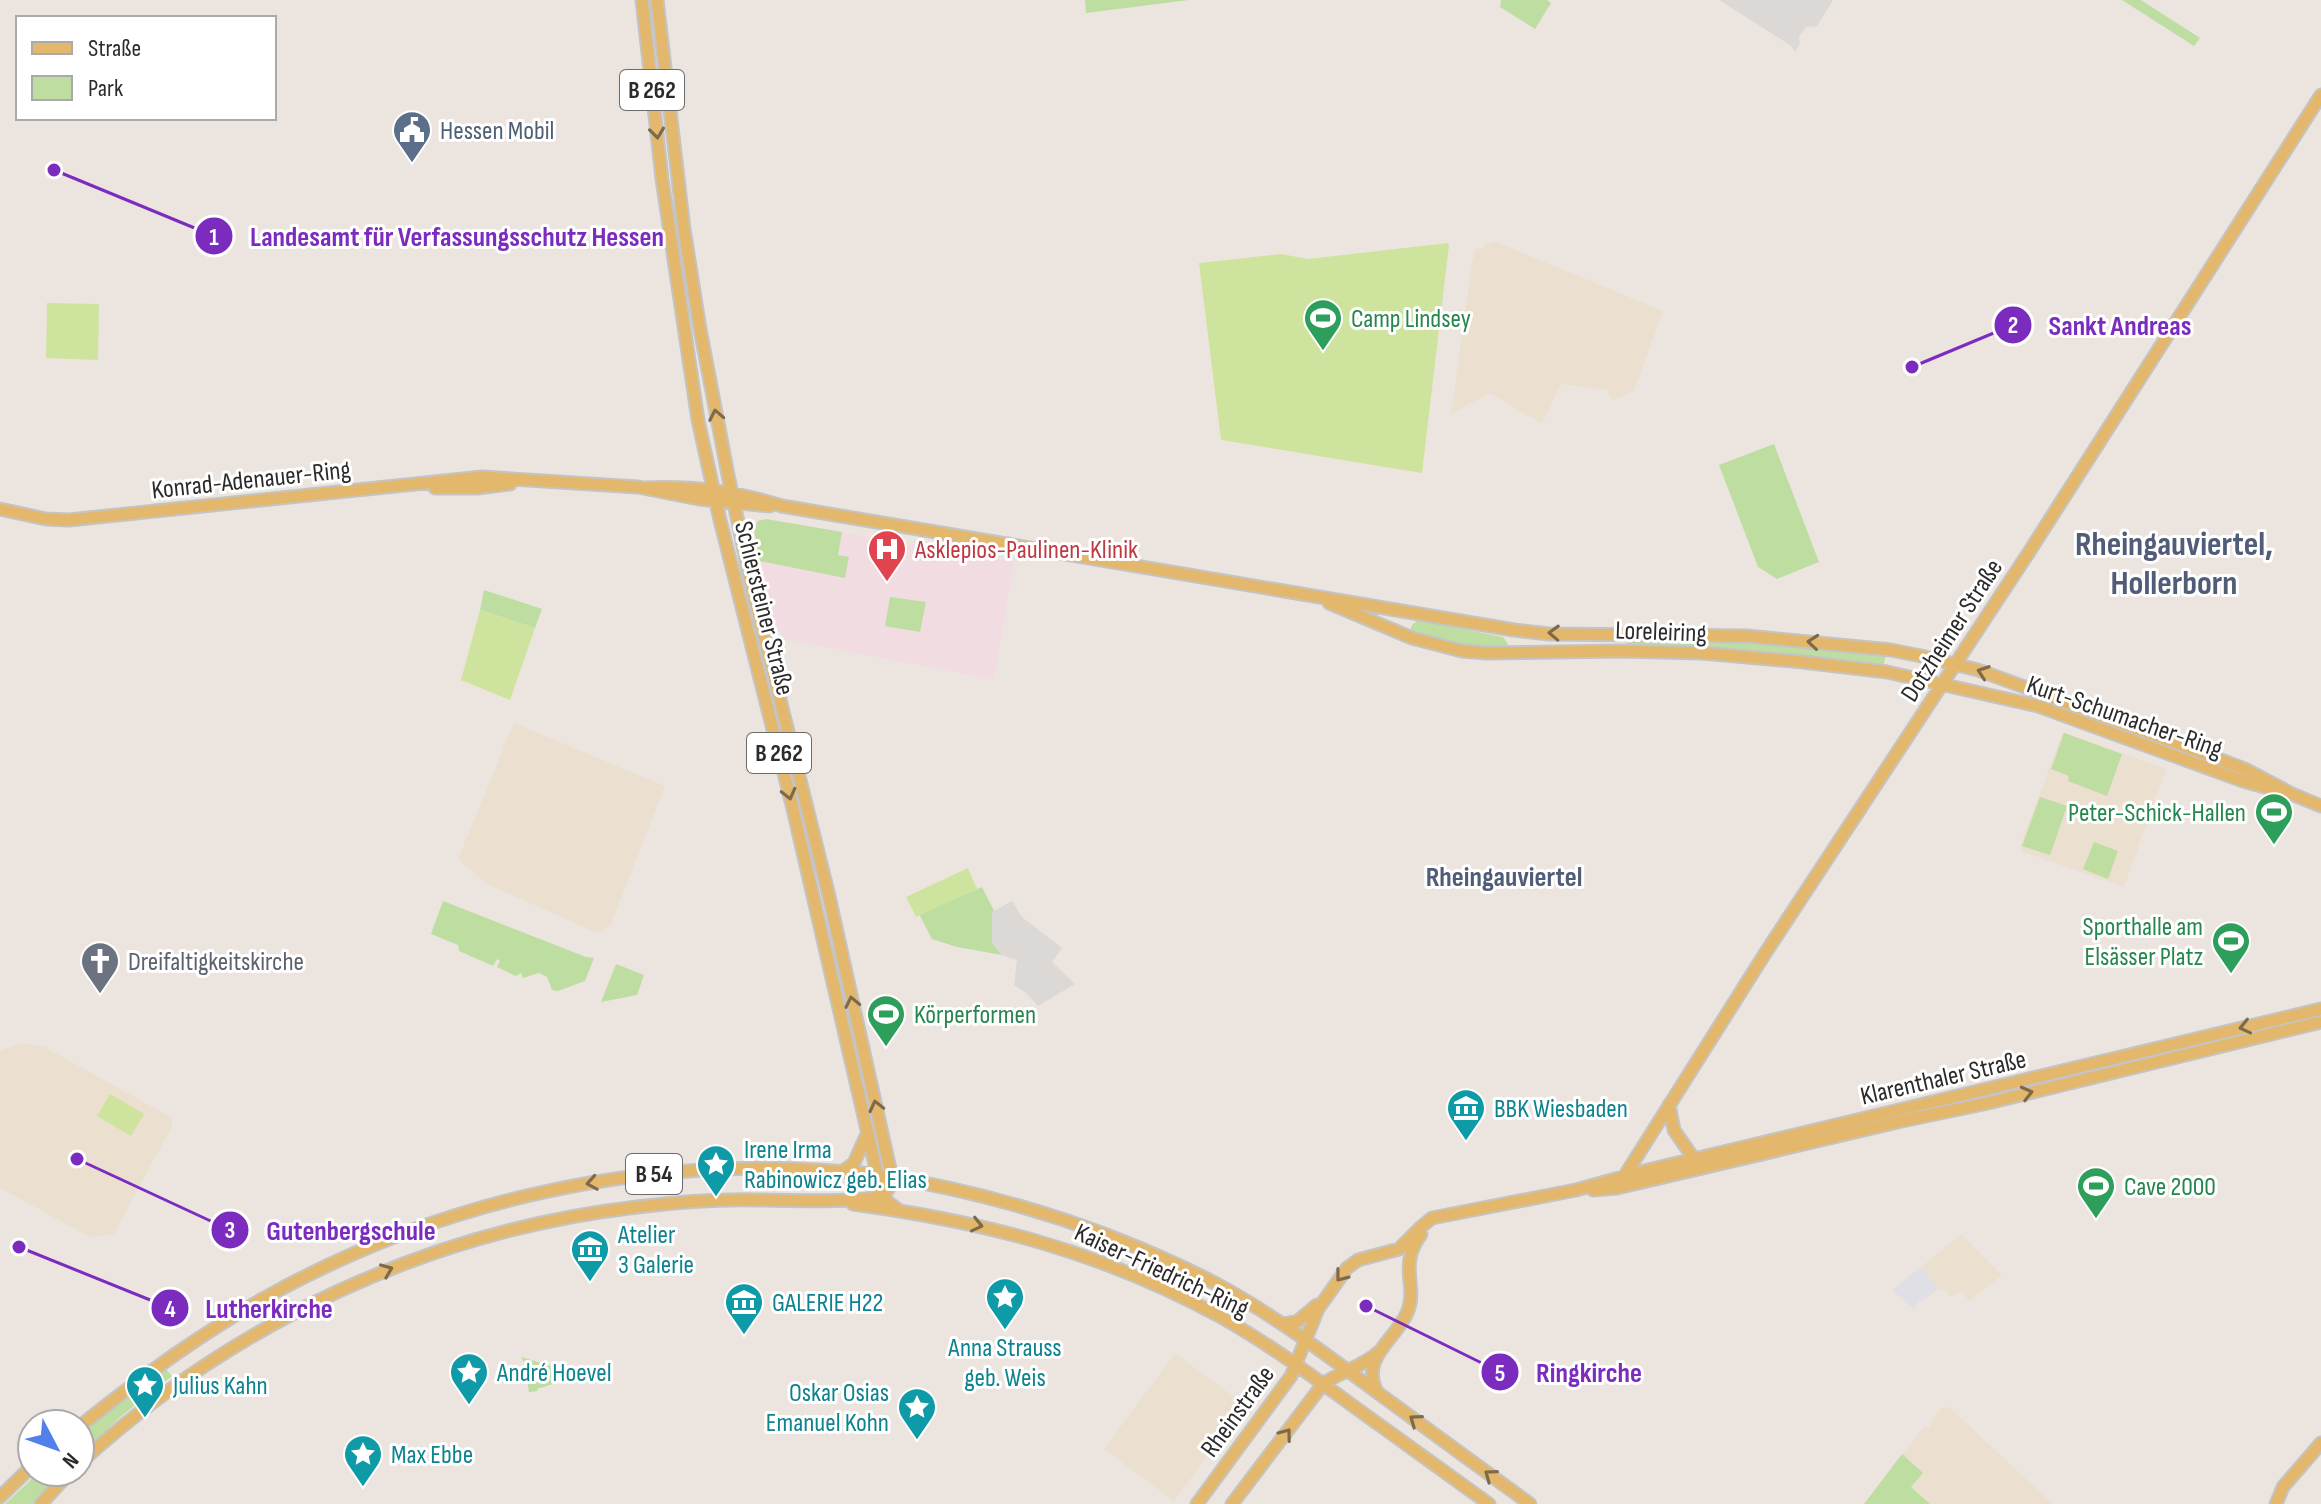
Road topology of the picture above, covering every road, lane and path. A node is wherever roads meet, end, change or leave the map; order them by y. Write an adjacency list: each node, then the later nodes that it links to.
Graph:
1 (642, 0): 6 (main road, Schiersteiner Straße / B 262, one-way to 6)
2 (657, 0): 7 (main road, Schiersteiner Straße / B 262, one-way to 2)
3 (2321, 95): 12 (main road, Dotzheimer Straße)
4 (520, 481): 5 (main road, Konrad-Adenauer-Ring); 5 (main road, Konrad-Adenauer-Ring); 6 (main road, Konrad-Adenauer-Ring)
5 (415, 486): 8 (main road, Konrad-Adenauer-Ring)
6 (714, 495): 7 (main road, Konrad-Adenauer-Ring); 19 (main road, Schiersteiner Straße / B 262, one-way to 19)
7 (733, 498): 9 (main road, Konrad-Adenauer-Ring); 23 (main road, Schiersteiner Straße / B 262, one-way to 7)
8 (0, 508)
9 (1316, 597): 10 (main road, Konrad-Adenauer-Ring); 11 (main road, Konrad-Adenauer-Ring)
10 (1399, 610): 12 (main road, Loreleiring, one-way to 10)
11 (1382, 626): 13 (main road, Loreleiring)
12 (1955, 664): 13 (main road, Dotzheimer Straße); 14 (main road, Kurt-Schumacher-Ring, one-way to 12)
13 (1941, 685): 14 (main road, Kurt-Schumacher-Ring); 18 (main road, Dotzheimer Straße)
14 (2292, 794): 15 (main road, Kurt-Schumacher-Ring)
15 (2321, 806)
16 (2321, 1009): 20 (main road, Klarenthaler Straße, one-way to 20)
17 (2321, 1022): 24 (main road, Klarenthaler Straße, one-way to 17)
18 (1669, 1105): 20 (main road); 24 (main road, Dotzheimer Straße)
19 (867, 1133): 21 (main road); 22 (main road, Schiersteiner Straße / B 262)
20 (1694, 1159): 24 (main road, Klarenthaler Straße)
21 (841, 1172): 22 (main road, Kaiser-Friedrich-Ring / B 54); 37 (main road, Kaiser-Friedrich-Ring / B 54, one-way to 37)
22 (878, 1175): 23 (main road, Kaiser-Friedrich-Ring / B 54); 25 (main road, Schiersteiner Straße / B 262)
23 (892, 1178): 25 (main road); 30 (main road, Kaiser-Friedrich-Ring / B 54)
24 (1621, 1182): 28 (main road, Klarenthaler Straße)
25 (882, 1195): 26 (main road, Kaiser-Friedrich-Ring); 27 (main road)
26 (829, 1201): 27 (main road, Kaiser-Friedrich-Ring / B 54); 39 (main road, Kaiser-Friedrich-Ring / B 54, one-way to 26)
27 (900, 1211): 33 (main road, Kaiser-Friedrich-Ring / B 54, one-way to 33)
28 (1408, 1249): 29 (main road, one-way to 29); 32 (main road)
29 (1323, 1299): 30 (main road); 31 (main road, Rheinstraße)
30 (1284, 1324): 31 (main road, Kaiser-Friedrich-Ring / B 54)
31 (1306, 1340): 33 (main road, Rheinstraße); 34 (main road, Kaiser-Friedrich-Ring / B 54)
32 (1380, 1351): 34 (main road); 36 (main road)
33 (1296, 1364): 35 (main road, Kaiser-Friedrich-Ring / B 54); 44 (main road, Rheinstraße)
34 (1340, 1369): 35 (main road); 36 (main road, Kaiser-Friedrich-Ring / B 54)
35 (1323, 1384): 45 (main road, Rheinstraße, one-way to 35); 46 (main road, Kaiser-Friedrich-Ring / B 54)
36 (1377, 1392): 47 (main road, Kaiser-Friedrich-Ring / B 54, one-way to 36)
37 (96, 1414)
38 (2321, 1443): 48 (main road)
39 (96, 1450)
40 (16, 1482): 42 (main road)
41 (56, 1488): 43 (main road)
42 (0, 1497)
43 (41, 1504)
44 (1197, 1504)
45 (1232, 1504)
46 (1489, 1504)
47 (1530, 1504)
48 (2276, 1504)

